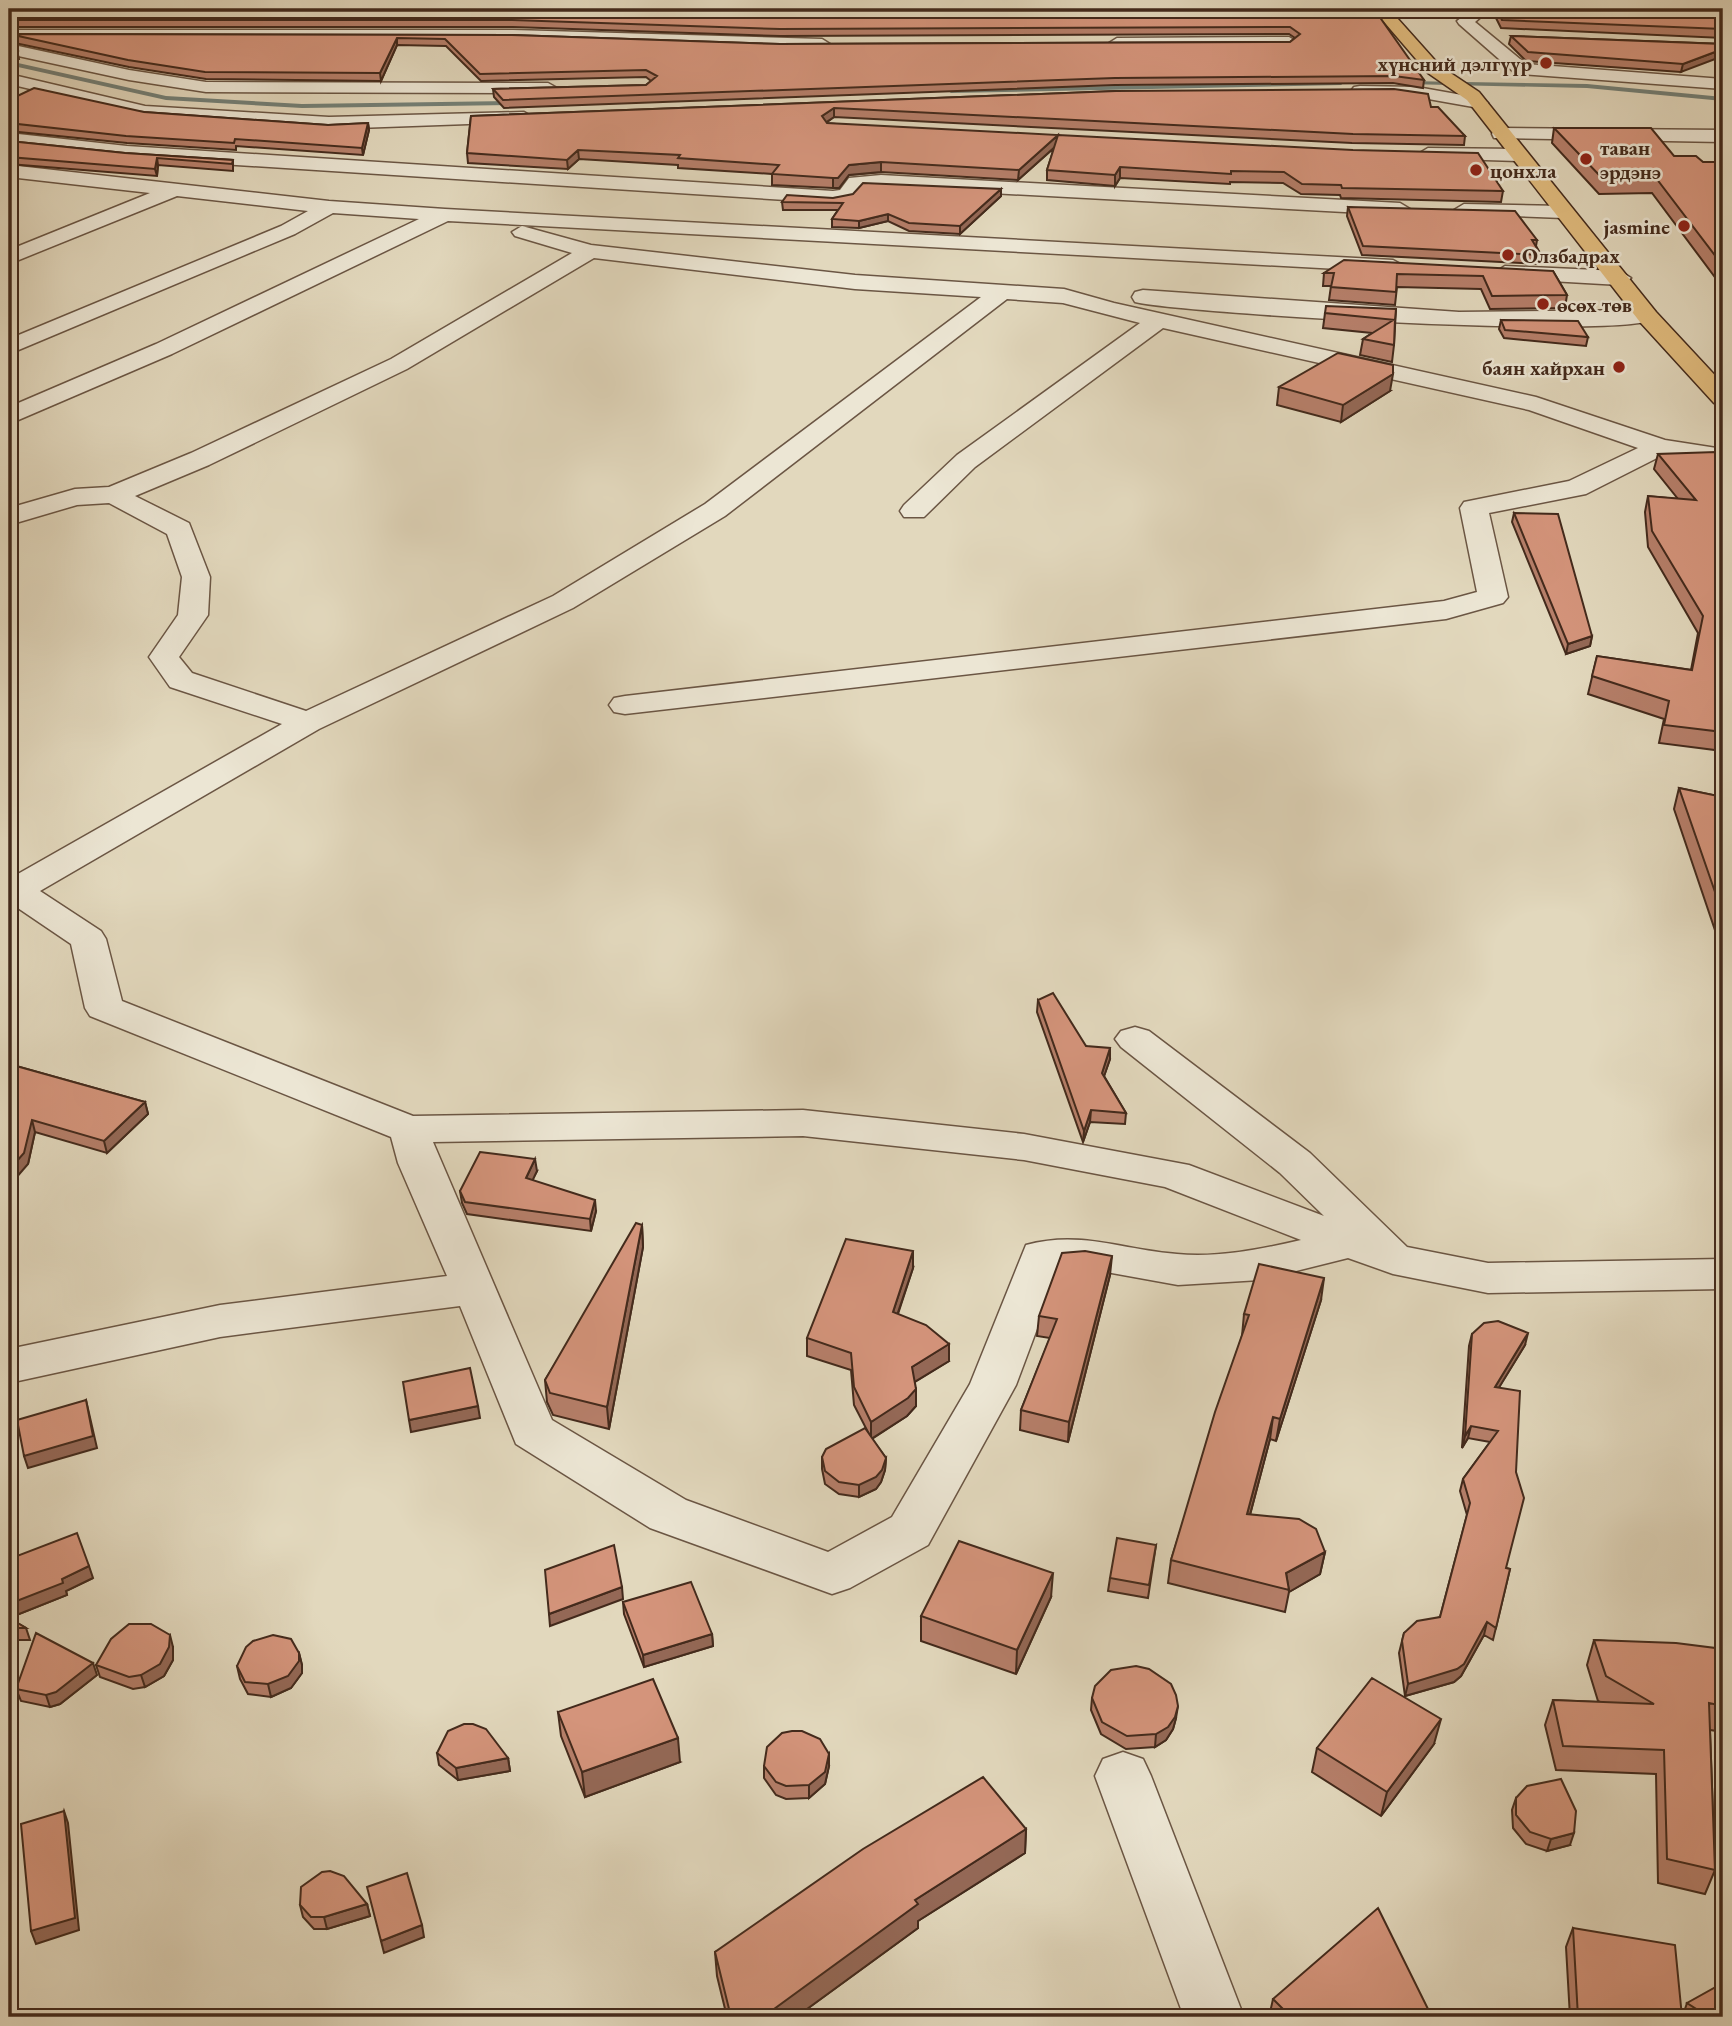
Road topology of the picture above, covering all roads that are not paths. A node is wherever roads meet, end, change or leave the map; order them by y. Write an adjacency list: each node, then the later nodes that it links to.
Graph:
1 (1381, 9): 13 (main road)
2 (1470, 9): 6 (street)
3 (442, 17): 5 (street)
4 (9, 35): 5 (street)
5 (435, 35): 10 (street); 16 (street)
6 (1479, 35): 7 (street); 15 (street)
7 (1506, 36)
8 (1289, 42): 9 (street)
9 (1094, 43)
10 (834, 44)
11 (9, 49): 16 (street)
12 (1407, 66): 13 (street)
13 (1435, 70): 18 (main road)
14 (9, 79): 21 (street)
15 (1723, 84)
16 (391, 88): 17 (street); 21 (street)
17 (571, 88)
18 (1471, 91): 19 (street); 22 (main road)
19 (1337, 92)
20 (536, 117): 21 (street)
21 (365, 123): 27 (street)
22 (1501, 134): 23 (street); 26 (main road)
23 (1723, 136)
24 (9, 139): 27 (street)
25 (1408, 153): 26 (street)
26 (1518, 155): 36 (main road)
27 (321, 164): 32 (street); 34 (street)
28 (9, 172): 29 (street)
29 (43, 175): 30 (street); 31 (street)
30 (9, 188)
31 (174, 190): 32 (street); 40 (street)
32 (271, 201): 33 (street)
33 (329, 207): 37 (street); 48 (street)
34 (1418, 209)
35 (1444, 210): 36 (street)
36 (1563, 212): 43 (main road)
37 (445, 215): 38 (street); 50 (street)
38 (477, 217): 39 (street); 41 (street)
39 (590, 251): 44 (street); 53 (street)
40 (9, 258)
41 (1412, 267)
42 (1480, 271): 43 (street)
43 (1620, 278): 46 (main road)
44 (1005, 290): 45 (street); 57 (street)
45 (1064, 296): 46 (street); 47 (street)
46 (1648, 317): 49 (main road)
47 (1159, 320): 51 (street); 54 (street)
48 (9, 347)
49 (1723, 398)
50 (9, 416)
51 (1660, 447): 52 (street); 56 (street)
52 (1723, 457)
53 (113, 495): 55 (street); 57 (street)
54 (914, 511)
55 (9, 517)
56 (625, 705)
57 (308, 722): 58 (street)
58 (12, 890): 60 (street)
59 (1135, 1039): 62 (street)
60 (409, 1129): 61 (street); 64 (street)
61 (1350, 1243): 62 (street); 64 (street)
62 (1393, 1259): 63 (street)
63 (1723, 1274)
64 (474, 1288): 65 (street)
65 (9, 1366)
66 (1123, 1776): 67 (street)
67 (1214, 2017)

